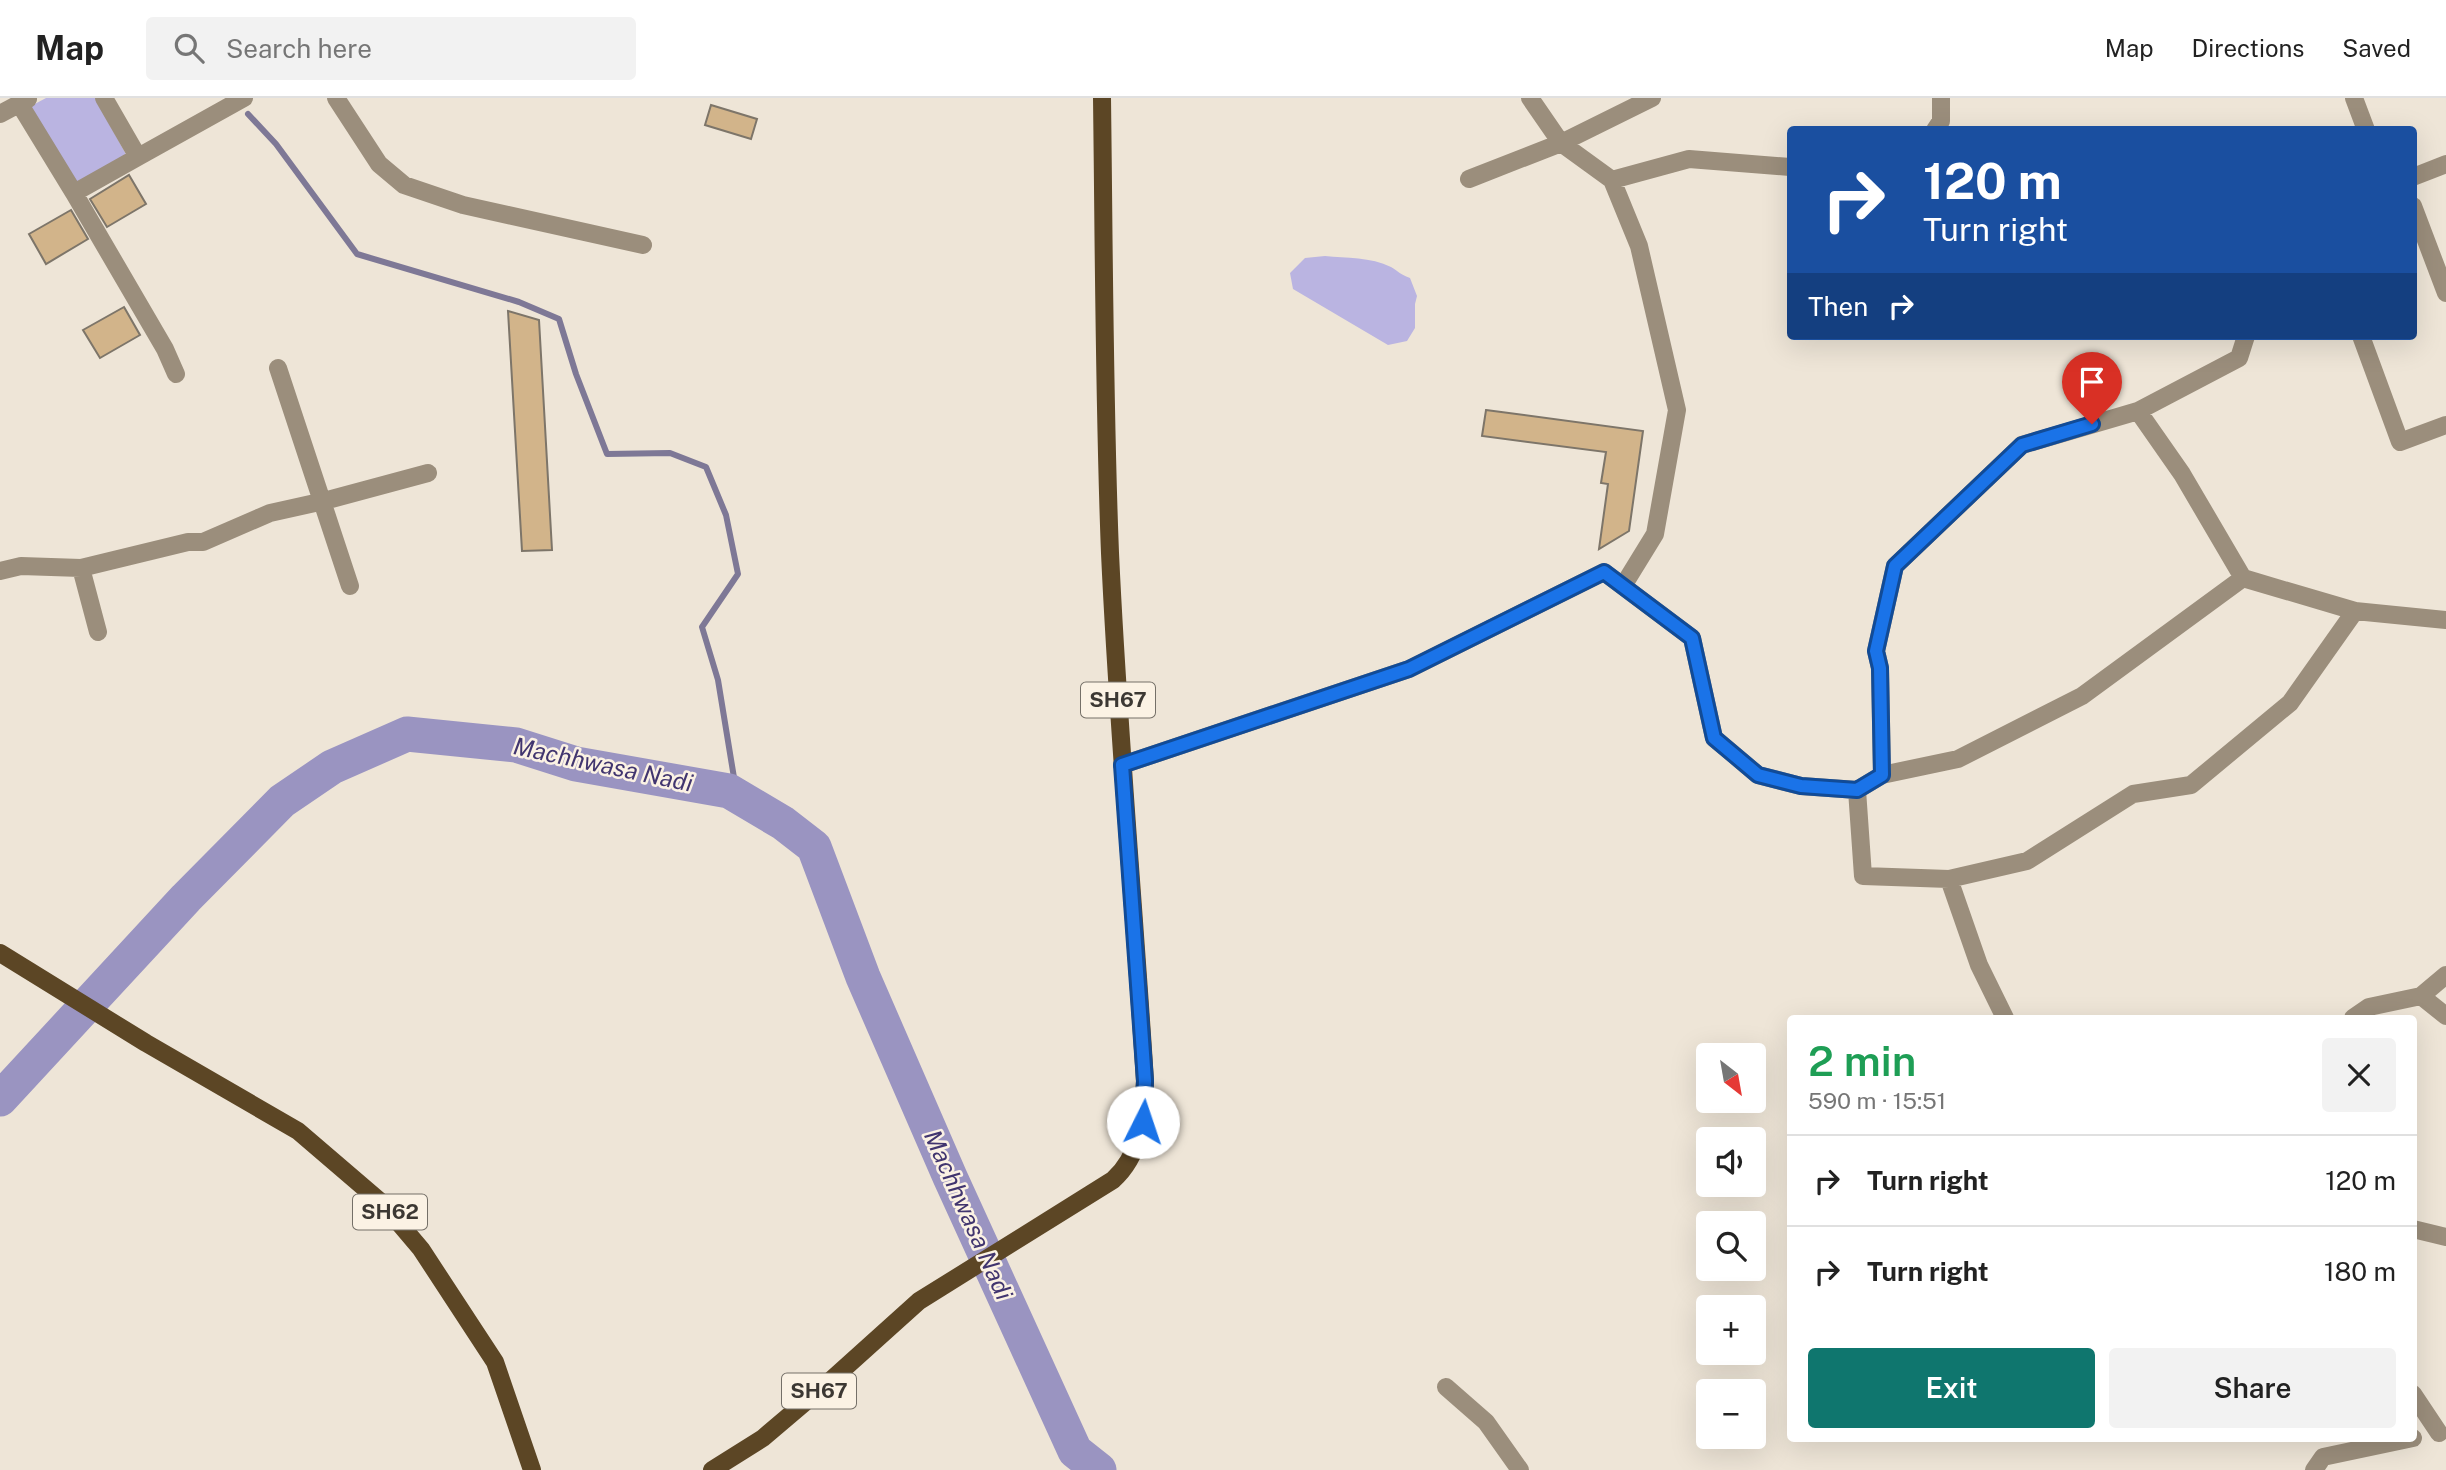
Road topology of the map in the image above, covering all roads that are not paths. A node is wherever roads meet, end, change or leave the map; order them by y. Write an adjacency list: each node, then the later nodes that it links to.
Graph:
1 (104, 98): 14 (street)
2 (244, 98): 14 (street)
3 (336, 98): 22 (street)
4 (1102, 98): 40 (main road, SH67)
5 (1530, 98): 13 (street)
6 (1652, 98): 13 (street)
7 (1941, 98): 11 (street)
8 (2354, 98): 12 (street)
9 (24, 101): 10 (street); 20 (street)
10 (0, 114)
11 (1938, 126)
12 (2364, 126)
13 (1561, 143): 18 (street); 19 (street)
14 (138, 157): 20 (street)
15 (2446, 164): 17 (street)
16 (1787, 167): 19 (street)
17 (2417, 175)
18 (1469, 179)
19 (1612, 180): 36 (street)
20 (74, 193): 27 (street)
21 (2417, 217): 23 (street)
22 (643, 245)
23 (2446, 293)
24 (2245, 340): 28 (street)
25 (2362, 340): 29 (street)
26 (278, 368): 31 (street)
27 (176, 374)
28 (2138, 411): 34 (street); 41 (street)
29 (2446, 425)
30 (428, 473): 31 (street)
31 (324, 501): 32 (street); 35 (street)
32 (81, 568): 33 (street); 39 (street)
33 (0, 571)
34 (2243, 578): 37 (street); 41 (street)
35 (350, 586)
36 (1623, 586): 40 (street); 42 (street)
37 (2355, 611): 38 (street); 43 (street)
38 (2446, 621)
39 (98, 632)
40 (1122, 765): 58 (main road, SH67)
41 (1882, 775): 42 (street)
42 (1857, 790): 43 (street)
43 (1949, 879): 47 (street)
44 (0, 953): 57 (main road, SH62)
45 (2446, 975): 46 (street)
46 (2421, 996): 48 (street); 49 (street)
47 (2004, 1015)
48 (2357, 1015)
49 (2446, 1016)
50 (2417, 1230): 51 (street)
51 (2446, 1237)
52 (1446, 1387): 59 (street)
53 (2417, 1399): 54 (street)
54 (2442, 1429): 55 (street)
55 (2417, 1437)
56 (2395, 1442): 60 (street)
57 (533, 1470)
58 (712, 1470)
59 (1520, 1470)
60 (2314, 1470)

